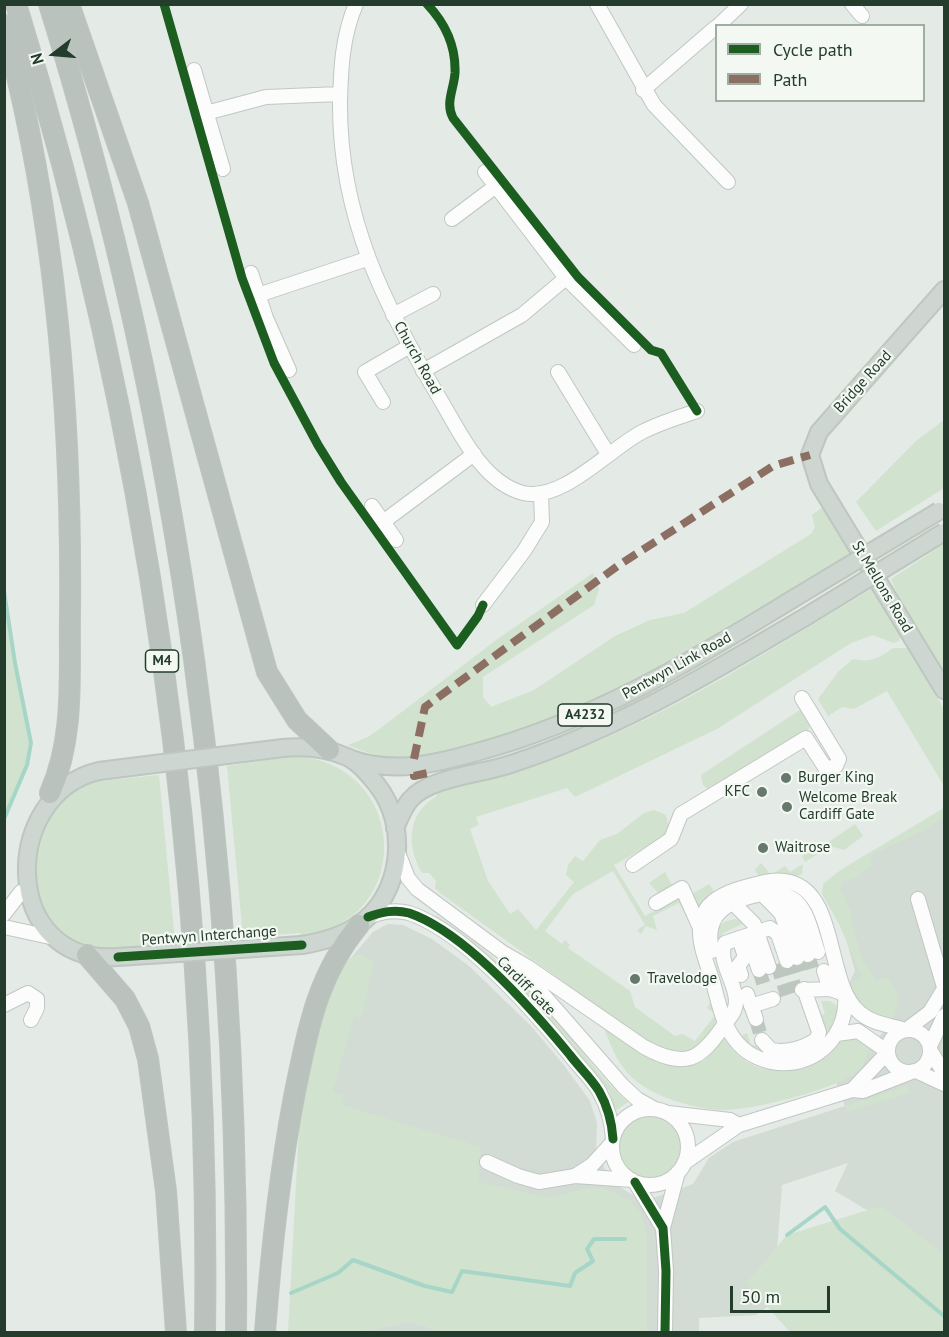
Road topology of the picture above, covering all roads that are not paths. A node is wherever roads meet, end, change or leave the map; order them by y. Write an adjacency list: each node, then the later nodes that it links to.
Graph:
1 (16, 4): 91 (highway, M4)
2 (49, 4): 92 (highway, M4)
3 (69, 4): 47 (highway)
4 (356, 4): 14 (street, Church Road)
5 (597, 4): 13 (street)
6 (741, 4): 9 (street)
7 (852, 4): 8 (street)
8 (862, 16)
9 (719, 24)
10 (4, 25): 49 (highway)
11 (715, 28): 13 (street)
12 (194, 70): 15 (street)
13 (643, 90): 18 (street)
14 (340, 94): 15 (street); 21 (street, Church Road)
15 (206, 113): 16 (street)
16 (223, 169)
17 (485, 172): 19 (street)
18 (728, 182)
19 (496, 186): 20 (street); 23 (street)
20 (452, 219)
21 (367, 259): 26 (street); 27 (street, Church Road)
22 (251, 273): 26 (street)
23 (566, 278): 28 (street); 31 (street)
24 (945, 290): 37 (main road, Bridge Road)
25 (433, 294): 27 (street)
26 (258, 295): 30 (street)
27 (393, 315): 29 (street, Church Road)
28 (634, 345)
29 (410, 346): 31 (street, Church Road); 33 (street)
30 (289, 370)
31 (423, 371): 35 (street, Church Road)
32 (558, 372): 36 (street)
33 (383, 402)
34 (697, 411): 36 (street, Church Road)
35 (474, 454): 38 (street, Church Road); 41 (street)
36 (608, 454): 38 (street, Church Road)
37 (819, 484): 45 (main road, St Mellons Road)
38 (541, 492): 44 (street)
39 (372, 506): 41 (street)
40 (942, 509): 48 (main road, Pentwyn Link Road / A4232, bridge)
41 (383, 522): 43 (street)
42 (945, 532): 50 (main road, Pentwyn Link Road / A4232, bridge)
43 (396, 540)
44 (483, 605)
45 (945, 690)
46 (802, 698): 52 (street)
47 (329, 750): 48 (main road, Pentwyn Interchange / A4232); 49 (main road, Pentwyn Interchange / A4232, bridge)
48 (351, 759): 50 (main road, Pentwyn Interchange / A4232)
49 (50, 793): 53 (main road, Pentwyn Interchange / A4232)
50 (395, 828): 51 (main road, Pentwyn Interchange / A4232)
51 (397, 848): 59 (main road, Pentwyn Interchange / A4232); 64 (street, Cardiff Gate)
52 (633, 865)
53 (21, 892): 58 (street); 63 (main road, Pentwyn Interchange / A4232)
54 (762, 894): 56 (street); 66 (street); 66 (street)
55 (920, 896): 67 (street)
56 (729, 898): 61 (street); 62 (street); 68 (street); 72 (street)
57 (656, 903): 61 (street)
58 (4, 914)
59 (364, 921): 65 (main road, Pentwyn Interchange / A4232, bridge); 84 (street, Cardiff Gate); 93 (highway)
60 (4, 927): 63 (street)
61 (700, 930): 72 (street)
62 (752, 933): 66 (street); 66 (street); 66 (street); 72 (street)
63 (50, 937): 65 (main road, Pentwyn Interchange / A4232)
64 (502, 952): 72 (street); 82 (street, Cardiff Gate)
65 (87, 955): 90 (highway)
66 (778, 964)
67 (945, 988): 73 (street)
68 (845, 994): 73 (street); 74 (street); 75 (street)
69 (4, 1005): 71 (street)
70 (945, 1016): 76 (street)
71 (31, 1020)
72 (726, 1023): 74 (street)
73 (906, 1030): 76 (street); 77 (street)
74 (837, 1034): 77 (street)
75 (762, 1041)
76 (930, 1048): 78 (street); 79 (street)
77 (888, 1052): 78 (street); 81 (street)
78 (915, 1071): 80 (street); 81 (street)
79 (945, 1073)
80 (945, 1084)
81 (852, 1090): 83 (street)
82 (661, 1111): 83 (street, Cardiff Gate); 84 (street, Cardiff Gate); 86 (street, Cardiff Gate)
83 (739, 1125): 86 (street)
84 (613, 1141): 87 (street); 88 (street, Cardiff Gate)
85 (487, 1162): 87 (street)
86 (681, 1168): 88 (street); 89 (street, Cardiff Gate)
87 (575, 1176): 88 (street)
88 (634, 1181): 89 (street, Cardiff Gate)
89 (663, 1228): 94 (street)
90 (176, 1332)
91 (205, 1332)
92 (236, 1332)
93 (265, 1332)
94 (664, 1332)

